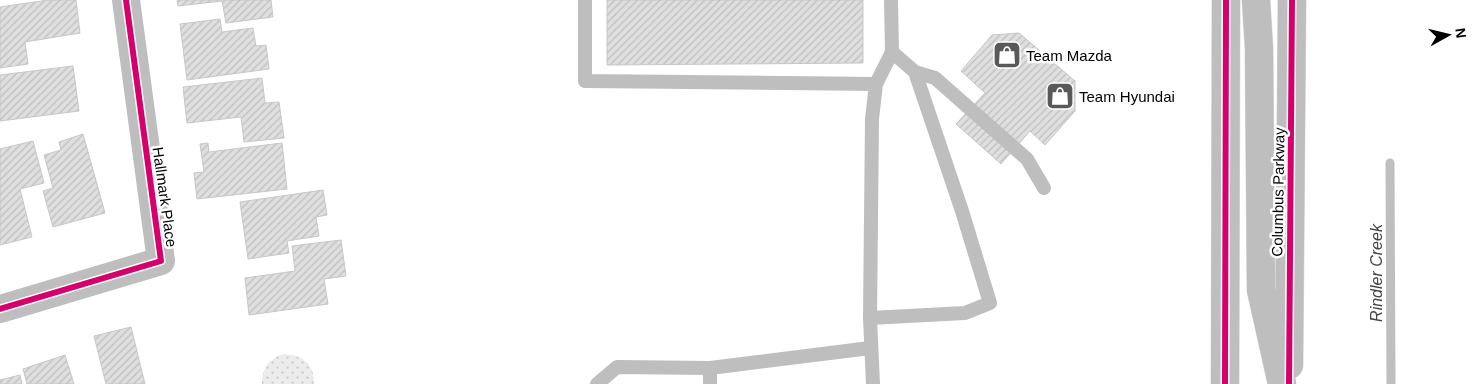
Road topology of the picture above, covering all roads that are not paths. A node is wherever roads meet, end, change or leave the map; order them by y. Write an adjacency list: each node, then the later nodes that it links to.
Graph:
1 (126, 0): 11 (main road, Hallmark Place)
2 (586, 0): 9 (lane)
3 (892, 0): 7 (lane)
4 (1226, 0): 18 (main road)
5 (1256, 0): 19 (main road)
6 (1292, 0): 20 (main road, Columbus Parkway)
7 (892, 52): 8 (lane); 9 (lane)
8 (915, 72): 10 (lane); 12 (lane)
9 (876, 84): 12 (lane)
10 (1044, 188)
11 (0, 309)
12 (870, 318): 13 (lane)
13 (870, 348): 14 (lane); 17 (lane)
14 (710, 368): 15 (lane); 16 (lane)
15 (597, 384)
16 (710, 384)
17 (872, 384)
18 (1225, 384)
19 (1282, 384)
20 (1289, 384)

